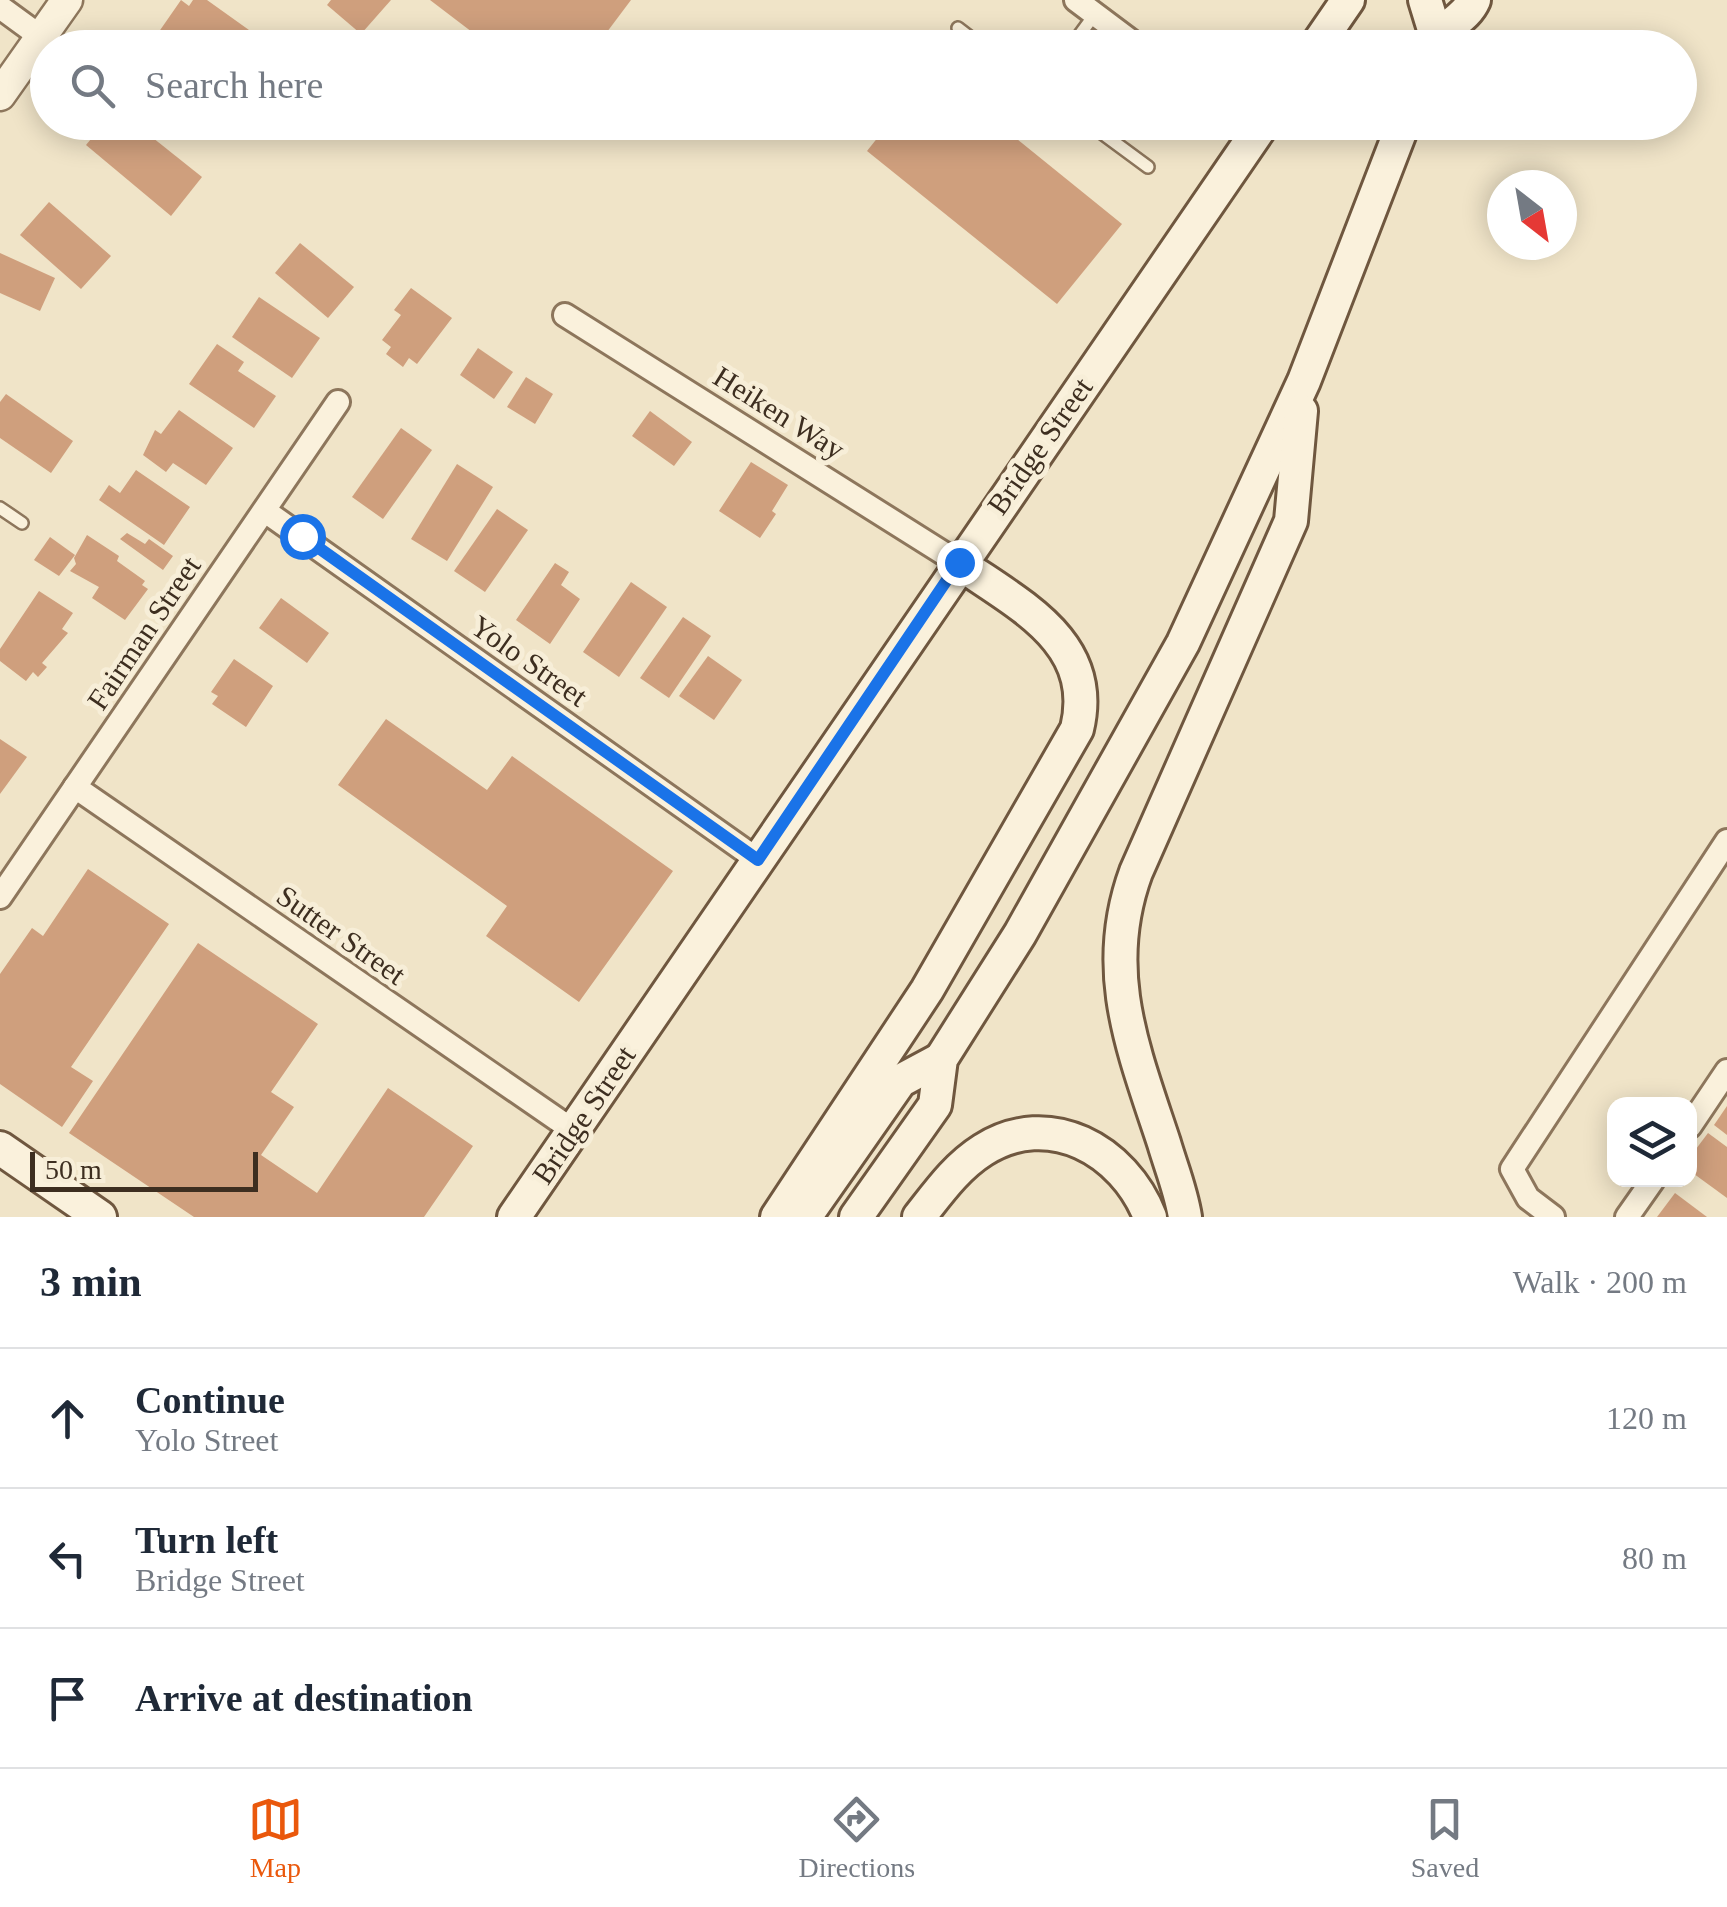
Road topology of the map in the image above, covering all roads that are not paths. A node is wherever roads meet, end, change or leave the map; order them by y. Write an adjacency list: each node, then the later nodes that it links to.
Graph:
1 (67, 0): 10 (street)
2 (1076, 0): 7 (street)
3 (1348, 0): 14 (main road)
4 (1425, 0): 15 (main road)
5 (1474, 0): 16 (main road)
6 (0, 6): 9 (street)
7 (1096, 14): 12 (lane); 13 (street)
8 (958, 28): 11 (lane)
9 (31, 30)
10 (46, 30)
11 (961, 30)
12 (1084, 30)
13 (1117, 30)
14 (1328, 30)
15 (1431, 30)
16 (1448, 30)
17 (30, 53): 18 (street)
18 (0, 95)
19 (1111, 140): 22 (lane)
20 (1245, 140): 29 (main road, Bridge Street)
21 (1397, 140): 24 (main road)
22 (1148, 167)
23 (566, 314): 29 (street, Heiken Way)
24 (1304, 382): 34 (main road); 47 (main road)
25 (338, 402): 27 (street, Fairman Street)
26 (0, 508): 28 (lane)
27 (265, 510): 30 (street, Fairman Street); 32 (street, Yolo Street)
28 (22, 523)
29 (959, 562): 32 (main road, Bridge Street); 42 (main road)
30 (75, 787): 33 (street, Fairman Street); 37 (street, Sutter Street)
31 (1727, 842): 48 (street)
32 (758, 860): 37 (main road, Bridge Street)
33 (0, 897)
34 (940, 1059): 43 (main road); 44 (main road)
35 (1727, 1071): 36 (street)
36 (1697, 1116)
37 (574, 1131): 41 (main road, Bridge Street)
38 (0, 1148): 40 (main road)
39 (1647, 1187): 49 (street)
40 (100, 1217)
41 (514, 1217)
42 (778, 1217)
43 (805, 1217)
44 (856, 1217)
45 (919, 1217): 46 (main road)
46 (1150, 1217)
47 (1185, 1217)
48 (1552, 1217)
49 (1627, 1217)

